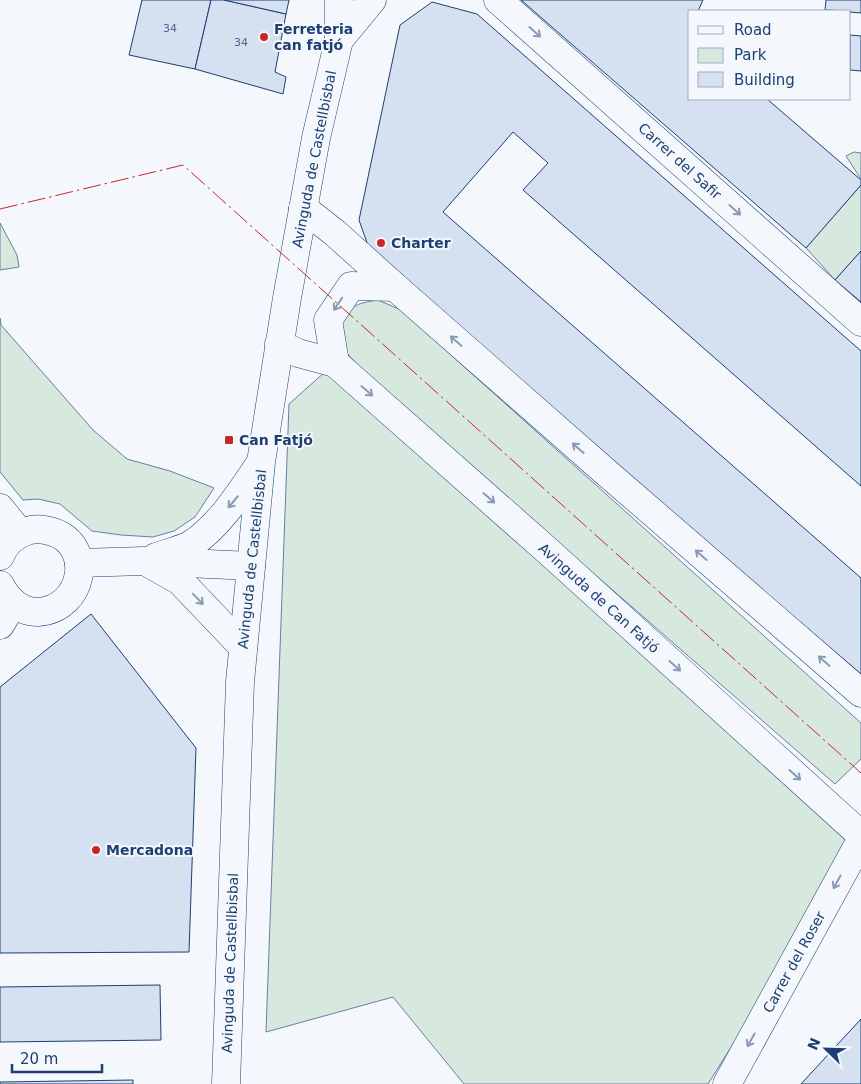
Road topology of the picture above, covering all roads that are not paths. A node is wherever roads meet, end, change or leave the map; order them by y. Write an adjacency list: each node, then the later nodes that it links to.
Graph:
1 (340, 0): 4 (street, Avinguda de Castellbisbal)
2 (372, 0): 4 (street, Avinguda de Castellbisbal)
3 (498, 0): 7 (street, Carrer del Safir, one-way to 7)
4 (339, 40): 5 (street, Avinguda de Castellbisbal)
5 (303, 208): 6 (street); 8 (street, Avinguda de Castellbisbal)
6 (395, 287): 9 (street, one-way to 9); 19 (street, one-way to 6)
7 (861, 322)
8 (280, 344): 9 (street, Avinguda de Can Fatjó); 10 (street, Avinguda de Castellbisbal)
9 (335, 363): 20 (street, Avinguda de Can Fatjó, one-way to 20)
10 (261, 462): 14 (street, one-way to 14); 16 (street, Avinguda de Castellbisbal)
11 (0, 508): 12 (street)
12 (20, 533): 13 (street); 15 (street)
13 (0, 556)
14 (144, 561): 15 (street); 16 (street); 18 (street, one-way to 18)
15 (79, 563): 17 (street)
16 (251, 566): 18 (street, Avinguda de Castellbisbal)
17 (4, 605)
18 (243, 646): 22 (street, Avinguda de Castellbisbal)
19 (861, 693)
20 (861, 835)
21 (861, 840): 23 (street, Carrer del Roser, one-way to 23)
22 (226, 1084)
23 (727, 1084)

